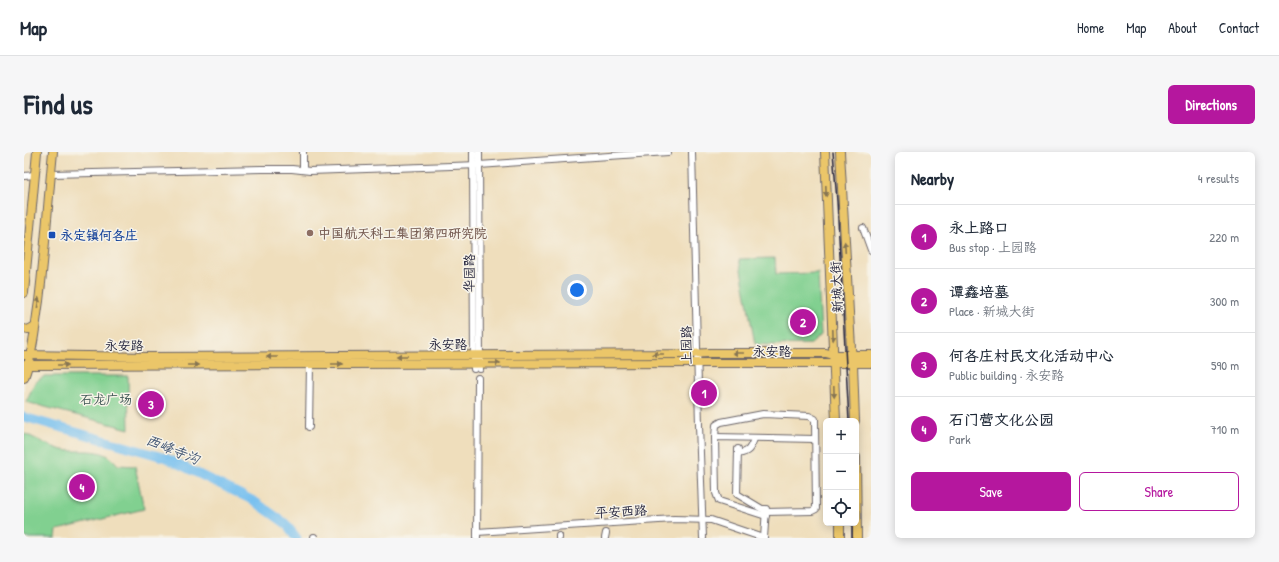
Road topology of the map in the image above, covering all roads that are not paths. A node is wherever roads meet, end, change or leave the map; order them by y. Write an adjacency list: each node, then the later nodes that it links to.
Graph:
1 (37, 152): 13 (main road)
2 (53, 152): 12 (main road)
3 (303, 152): 11 (street)
4 (473, 152): 10 (street, 华园路)
5 (479, 152): 10 (street, 华园路)
6 (668, 152): 10 (street)
7 (692, 152): 20 (street, 上园路)
8 (825, 152): 23 (main road, 新城大街, one-way to 23)
9 (840, 152): 24 (main road, 新城大街, one-way to 9)
10 (476, 165): 11 (street); 25 (street, 华园路)
11 (303, 170): 12 (street)
12 (51, 174): 18 (main road, one-way to 12)
13 (35, 175): 14 (street); 17 (main road)
14 (24, 176)
15 (863, 228): 16 (street)
16 (871, 250)
17 (24, 293)
18 (35, 326): 19 (main road); 22 (main road)
19 (24, 328)
20 (697, 354): 23 (main road, 永安路, one-way to 20); 25 (main road, 永安路, one-way to 25); 26 (street, 上园路)
21 (871, 355): 24 (main road, 永安路)
22 (27, 356): 25 (main road, 永安路, one-way to 22); 29 (main road)
23 (833, 359): 24 (main road, 永安路); 26 (main road, 永安路); 32 (main road, 新城大街, one-way to 32)
24 (852, 359): 27 (main road, 永安路); 33 (main road, 新城大街)
25 (477, 363): 26 (main road, 永安路, one-way to 26); 28 (main road, 永安路, one-way to 25)
26 (698, 363): 40 (street, 上园路)
27 (871, 363)
28 (310, 364): 29 (main road, 永安路, one-way to 28); 34 (street)
29 (26, 365): 30 (main road)
30 (24, 378)
31 (478, 378): 42 (street)
32 (836, 418)
33 (855, 418)
34 (310, 427)
35 (715, 437): 36 (street); 37 (street); 39 (street)
36 (754, 439): 37 (street); 39 (street)
37 (814, 439): 39 (street)
38 (857, 490): 46 (main road)
39 (766, 514): 44 (street)
40 (702, 519): 42 (street, 平安西路); 43 (street, 上园路); 44 (street, 平安西路)
41 (840, 526): 45 (main road)
42 (477, 535)
43 (703, 538)
44 (764, 538)
45 (840, 538)
46 (858, 538)

